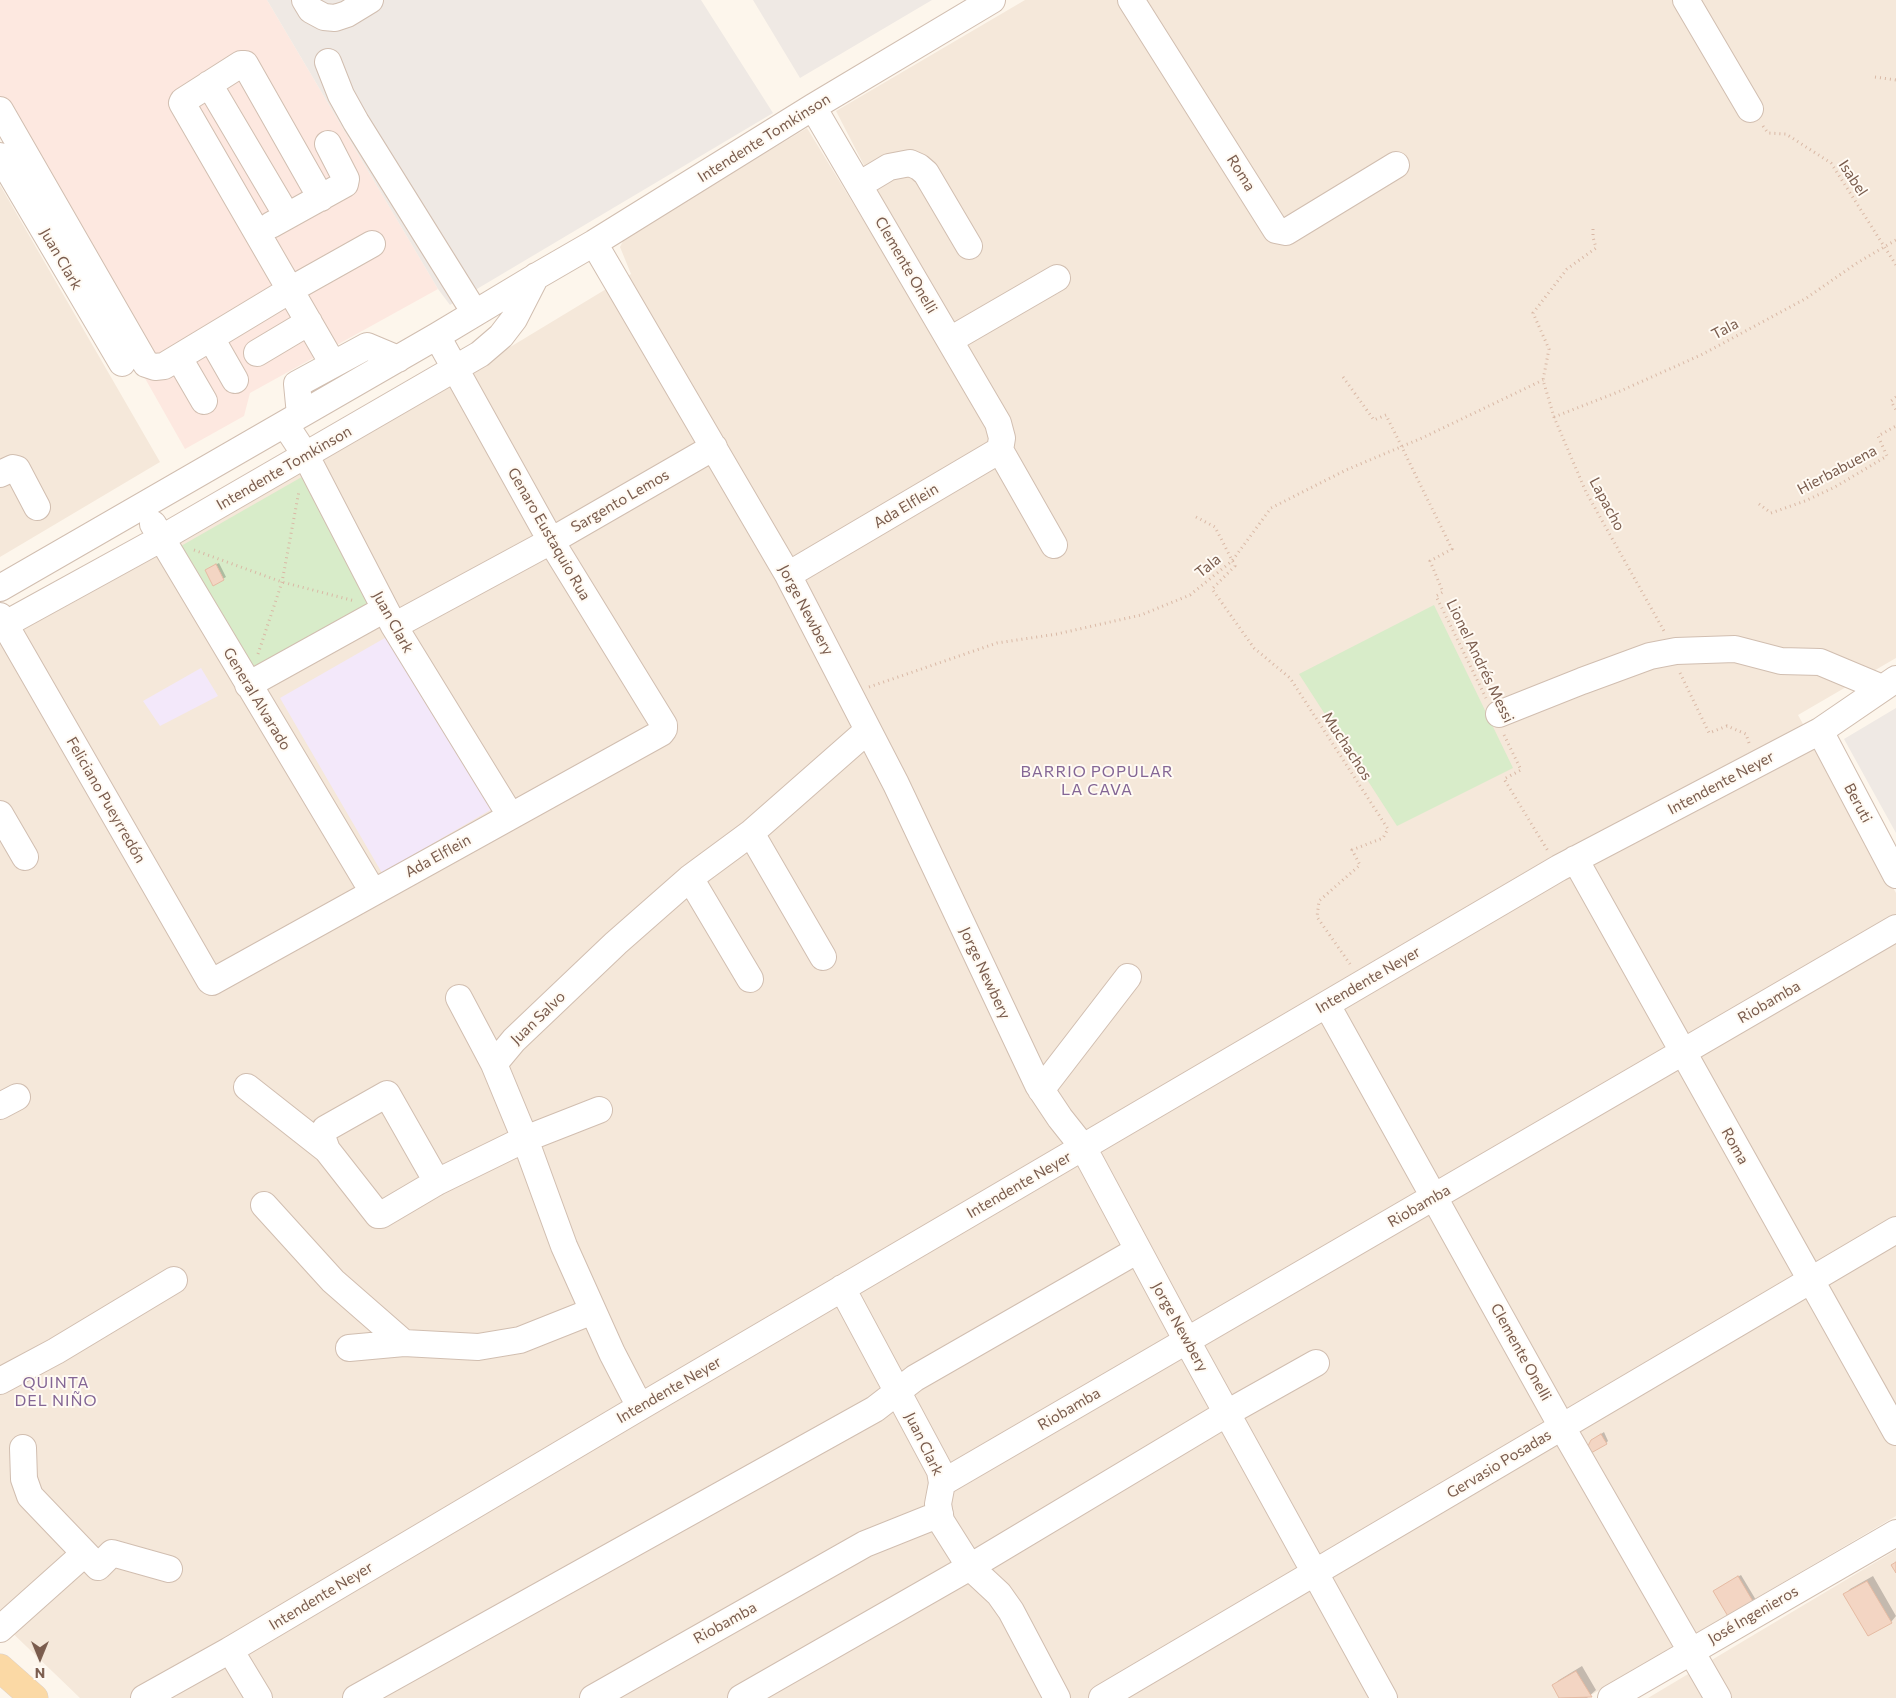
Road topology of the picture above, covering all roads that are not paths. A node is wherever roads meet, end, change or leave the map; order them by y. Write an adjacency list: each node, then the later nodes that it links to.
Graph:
1 (305, 0): 2 (street)
2 (370, 0)
3 (992, 0): 8 (street, Intendente Tomkinson)
4 (1131, 0): 13 (street, Roma)
5 (1686, 0): 9 (street)
6 (328, 62): 24 (street)
7 (209, 84): 15 (street); 16 (street); 17 (street)
8 (813, 107): 14 (street, Clemente Onelli); 18 (street, Intendente Tomkinson)
9 (1750, 109)
10 (0, 110): 30 (street)
11 (328, 144): 15 (street)
12 (0, 156): 32 (street, Juan Clark)
13 (1396, 166)
14 (859, 185): 20 (street); 28 (street, Clemente Onelli)
15 (320, 198): 16 (street)
16 (287, 216): 17 (street)
17 (258, 232): 23 (street)
18 (594, 243): 21 (street, Intendente Tomkinson); 38 (street, Jorge Newbery)
19 (372, 244): 23 (street)
20 (969, 246)
21 (537, 276): 24 (street, Intendente Tomkinson); 34 (street, Intendente Tomkinson)
22 (1057, 278): 28 (street)
23 (290, 290): 25 (street); 27 (street)
24 (475, 313): 26 (street, Intendente Tomkinson)
25 (309, 322): 29 (street); 33 (street)
26 (437, 336): 31 (street, Intendente Tomkinson); 34 (street, Genaro Eustaquio Rua)
27 (211, 338): 30 (street); 35 (street)
28 (950, 340): 39 (street, Clemente Onelli)
29 (257, 353)
30 (178, 358): 36 (street)
31 (398, 359): 33 (street); 37 (street, Intendente Tomkinson)
32 (122, 363)
33 (333, 364): 37 (street)
34 (455, 369): 40 (street, Intendente Tomkinson); 45 (street, Genaro Eustaquio Rua)
35 (235, 380)
36 (204, 400)
37 (293, 420): 40 (street, Juan Clark); 42 (street, Intendente Tomkinson)
38 (714, 447): 45 (street, Sargento Lemos); 47 (street, Jorge Newbery)
39 (1000, 450): 46 (street); 47 (street, Ada Elflein)
40 (306, 456): 44 (street, Intendente Tomkinson); 49 (street, Juan Clark)
41 (0, 474): 43 (street)
42 (142, 506): 44 (street, General Alvarado); 48 (street, Intendente Tomkinson)
43 (37, 507)
44 (162, 538): 50 (street, Intendente Tomkinson); 52 (street, General Alvarado)
45 (551, 541): 49 (street, Sargento Lemos); 54 (street, Genaro Eustaquio Rua)
46 (1054, 545)
47 (788, 576): 55 (street, Jorge Newbery)
48 (0, 588)
49 (389, 617): 52 (street, Sargento Lemos); 58 (street, Juan Clark)
50 (2, 622): 69 (street, Feliciano Pueyrredón)
51 (1889, 683): 53 (street); 56 (street, Intendente Neyer)
52 (248, 685): 64 (street, General Alvarado)
53 (1495, 714)
54 (664, 729): 58 (street, Ada Elflein)
55 (867, 731): 59 (street, Juan Salvo); 75 (street, Jorge Newbery)
56 (1820, 731): 61 (street, Intendente Neyer); 62 (street, Beruti)
57 (0, 814): 60 (street)
58 (510, 815): 64 (street, Ada Elflein)
59 (751, 833): 63 (street, Juan Salvo); 66 (street)
60 (25, 857)
61 (1567, 864): 71 (street, Intendente Neyer); 72 (street, Roma)
62 (1896, 875)
63 (690, 878): 68 (street); 73 (street, Juan Salvo)
64 (373, 892): 69 (street, Ada Elflein)
65 (1896, 928): 72 (street, Riobamba)
66 (823, 957)
67 (1128, 977): 75 (street)
68 (750, 979)
69 (212, 982)
70 (459, 998): 73 (street)
71 (1327, 1005): 78 (street, Intendente Neyer); 81 (street, Clemente Onelli)
72 (1683, 1053): 81 (street, Riobamba); 86 (street, Roma)
73 (494, 1064): 77 (street)
74 (247, 1087): 79 (street)
75 (1041, 1090): 78 (street, Jorge Newbery)
76 (599, 1110): 77 (street)
77 (525, 1138): 80 (street); 88 (street)
78 (1083, 1147): 84 (street, Jorge Newbery); 87 (street, Intendente Neyer)
79 (327, 1150): 80 (street); 80 (street)
80 (437, 1182)
81 (1435, 1197): 89 (street, Riobamba); 97 (street, Clemente Onelli)
82 (264, 1205): 90 (street)
83 (1896, 1230): 86 (street, Gervasio Posadas)
84 (1138, 1250): 89 (street, Jorge Newbery); 94 (street)
85 (174, 1280): 93 (street)
86 (1810, 1281): 97 (street, Gervasio Posadas); 98 (street, Roma)
87 (842, 1288): 94 (street, Juan Clark); 95 (street, Intendente Neyer)
88 (593, 1311): 90 (street); 95 (street)
89 (1187, 1342): 96 (street, Jorge Newbery); 100 (street, Riobamba)
90 (404, 1343): 91 (street)
91 (349, 1348)
92 (1316, 1363): 96 (street)
93 (0, 1382)
94 (897, 1392): 100 (street, Juan Clark); 114 (street)
95 (640, 1407): 108 (street, Intendente Neyer)
96 (1227, 1413): 104 (street); 106 (street, Jorge Newbery)
97 (1562, 1427): 106 (street, Gervasio Posadas); 109 (street, Clemente Onelli)
98 (1896, 1432)
99 (23, 1448): 103 (street)
100 (942, 1483): 101 (street, Juan Clark)
101 (940, 1514): 104 (street, Juan Clark); 115 (street, Riobamba)
102 (1896, 1532): 109 (street, José Ingenieros)
103 (84, 1554): 105 (street); 107 (street)
104 (970, 1567): 116 (street); 117 (street, Juan Clark)
105 (169, 1569)
106 (1314, 1573): 118 (street, Gervasio Posadas); 119 (street, Jorge Newbery)
107 (0, 1629)
108 (230, 1650): 112 (street, Intendente Neyer); 113 (street)
109 (1691, 1651): 120 (street, José Ingenieros); 121 (street, Clemente Onelli)
110 (0, 1668): 111 (main road)
111 (34, 1698)
112 (144, 1698)
113 (259, 1698)
114 (356, 1698)
115 (593, 1698)
116 (740, 1698)
117 (1057, 1698)
118 (1102, 1698)
119 (1384, 1698)
120 (1611, 1698)
121 (1718, 1698)

